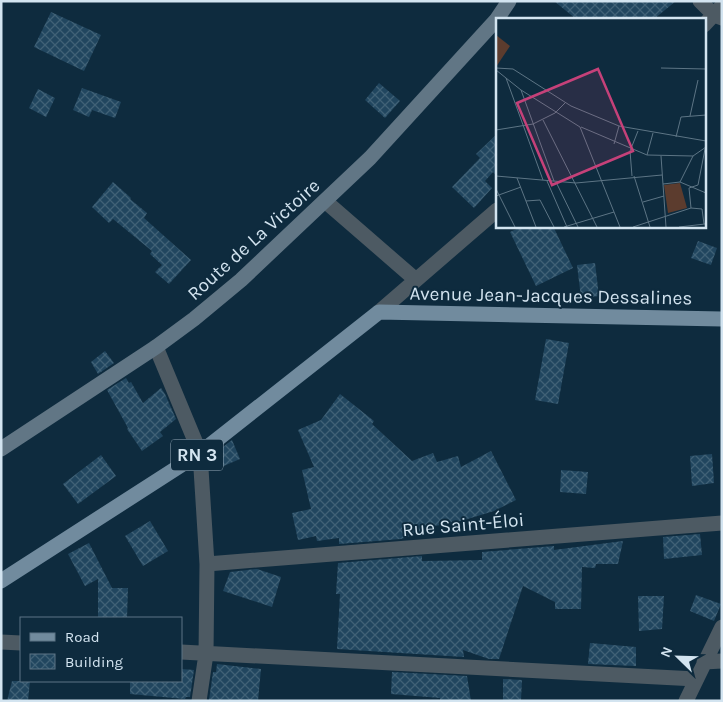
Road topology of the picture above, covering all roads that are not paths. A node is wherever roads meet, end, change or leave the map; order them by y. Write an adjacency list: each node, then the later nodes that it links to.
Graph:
1 (510, 1): 4 (street, Route de La Victoire)
2 (700, 1): 3 (street)
3 (716, 16)
4 (498, 18)
5 (496, 20): 6 (street, Route de La Victoire)
6 (325, 201): 8 (street); 11 (street, Route de La Victoire)
7 (496, 211): 8 (street)
8 (416, 280): 9 (street)
9 (379, 312): 10 (main road, Avenue Jean-Jacques Dessalines); 13 (main road, RN 3)
10 (722, 318)
11 (156, 347): 12 (street, Route de La Victoire); 13 (street)
12 (1, 448)
13 (200, 453): 15 (street); 16 (main road, RN 3)
14 (722, 523): 15 (street, Rue Saint-Éloi)
15 (207, 564): 21 (street)
16 (1, 581)
17 (722, 627): 23 (street)
18 (1, 642): 19 (street)
19 (20, 643)
20 (182, 652): 21 (street)
21 (206, 654): 24 (street); 25 (street)
22 (722, 661): 23 (street)
23 (704, 662): 24 (street)
24 (696, 679): 26 (street)
25 (199, 701)
26 (686, 701)

